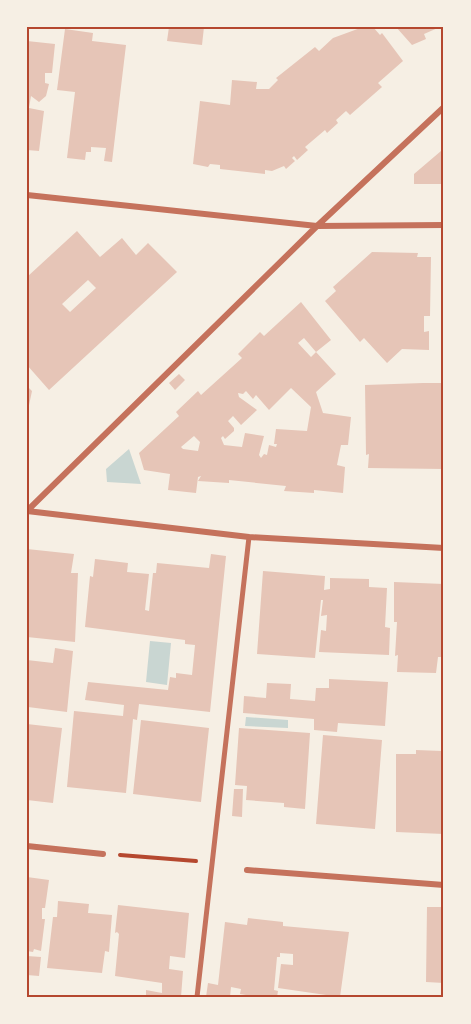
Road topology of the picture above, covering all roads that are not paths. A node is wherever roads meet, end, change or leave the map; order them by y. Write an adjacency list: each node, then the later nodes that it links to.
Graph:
1 (444, 107): 4 (street)
2 (27, 195): 4 (street)
3 (444, 225): 4 (street)
4 (317, 226): 5 (street)
5 (27, 511): 6 (street)
6 (249, 537): 7 (street); 12 (street)
7 (444, 548)
8 (27, 846): 9 (street)
9 (103, 854)
10 (247, 870): 11 (street)
11 (444, 885)
12 (197, 997)

